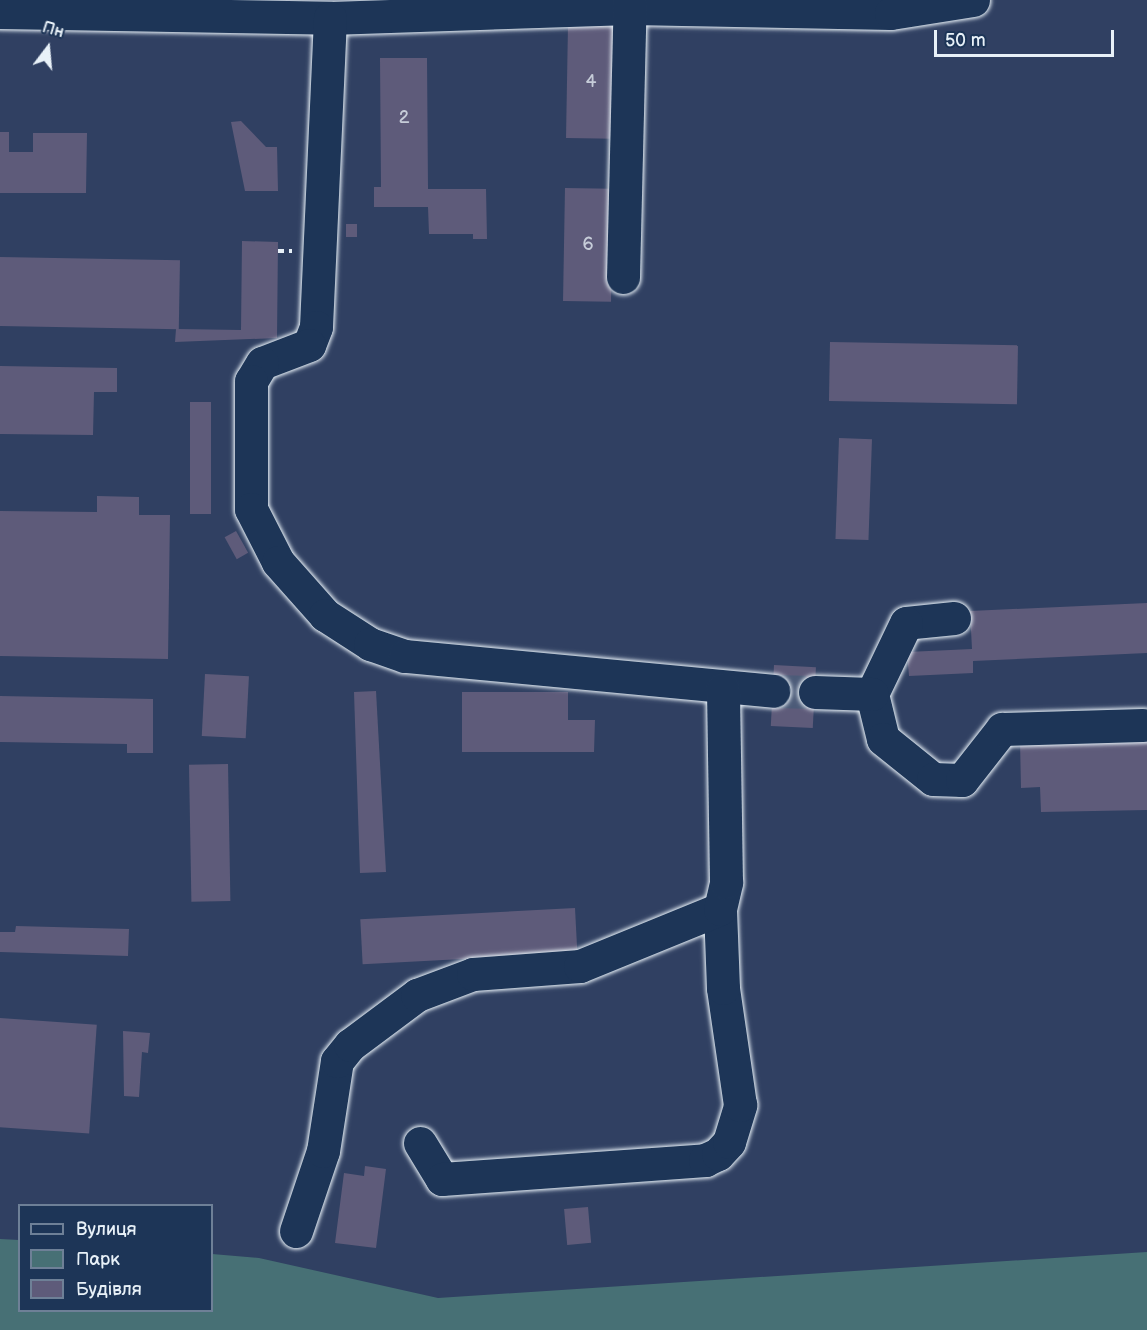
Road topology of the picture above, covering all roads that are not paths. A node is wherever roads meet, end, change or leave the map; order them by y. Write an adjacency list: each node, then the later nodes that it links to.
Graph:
1 (973, 0): 4 (street)
2 (630, 4): 4 (street); 6 (street); 9 (street)
3 (41, 6): 5 (street); 7 (street)
4 (865, 6)
5 (236, 8): 8 (street)
6 (434, 8): 8 (street)
7 (0, 12)
8 (330, 18): 11 (street)
9 (623, 277)
10 (954, 618): 14 (street)
11 (723, 689): 12 (street); 16 (street)
12 (773, 691)
13 (815, 692): 14 (street)
14 (872, 694): 15 (street)
15 (1143, 724)
16 (720, 909): 17 (street); 18 (street)
17 (420, 1143)
18 (296, 1231)

